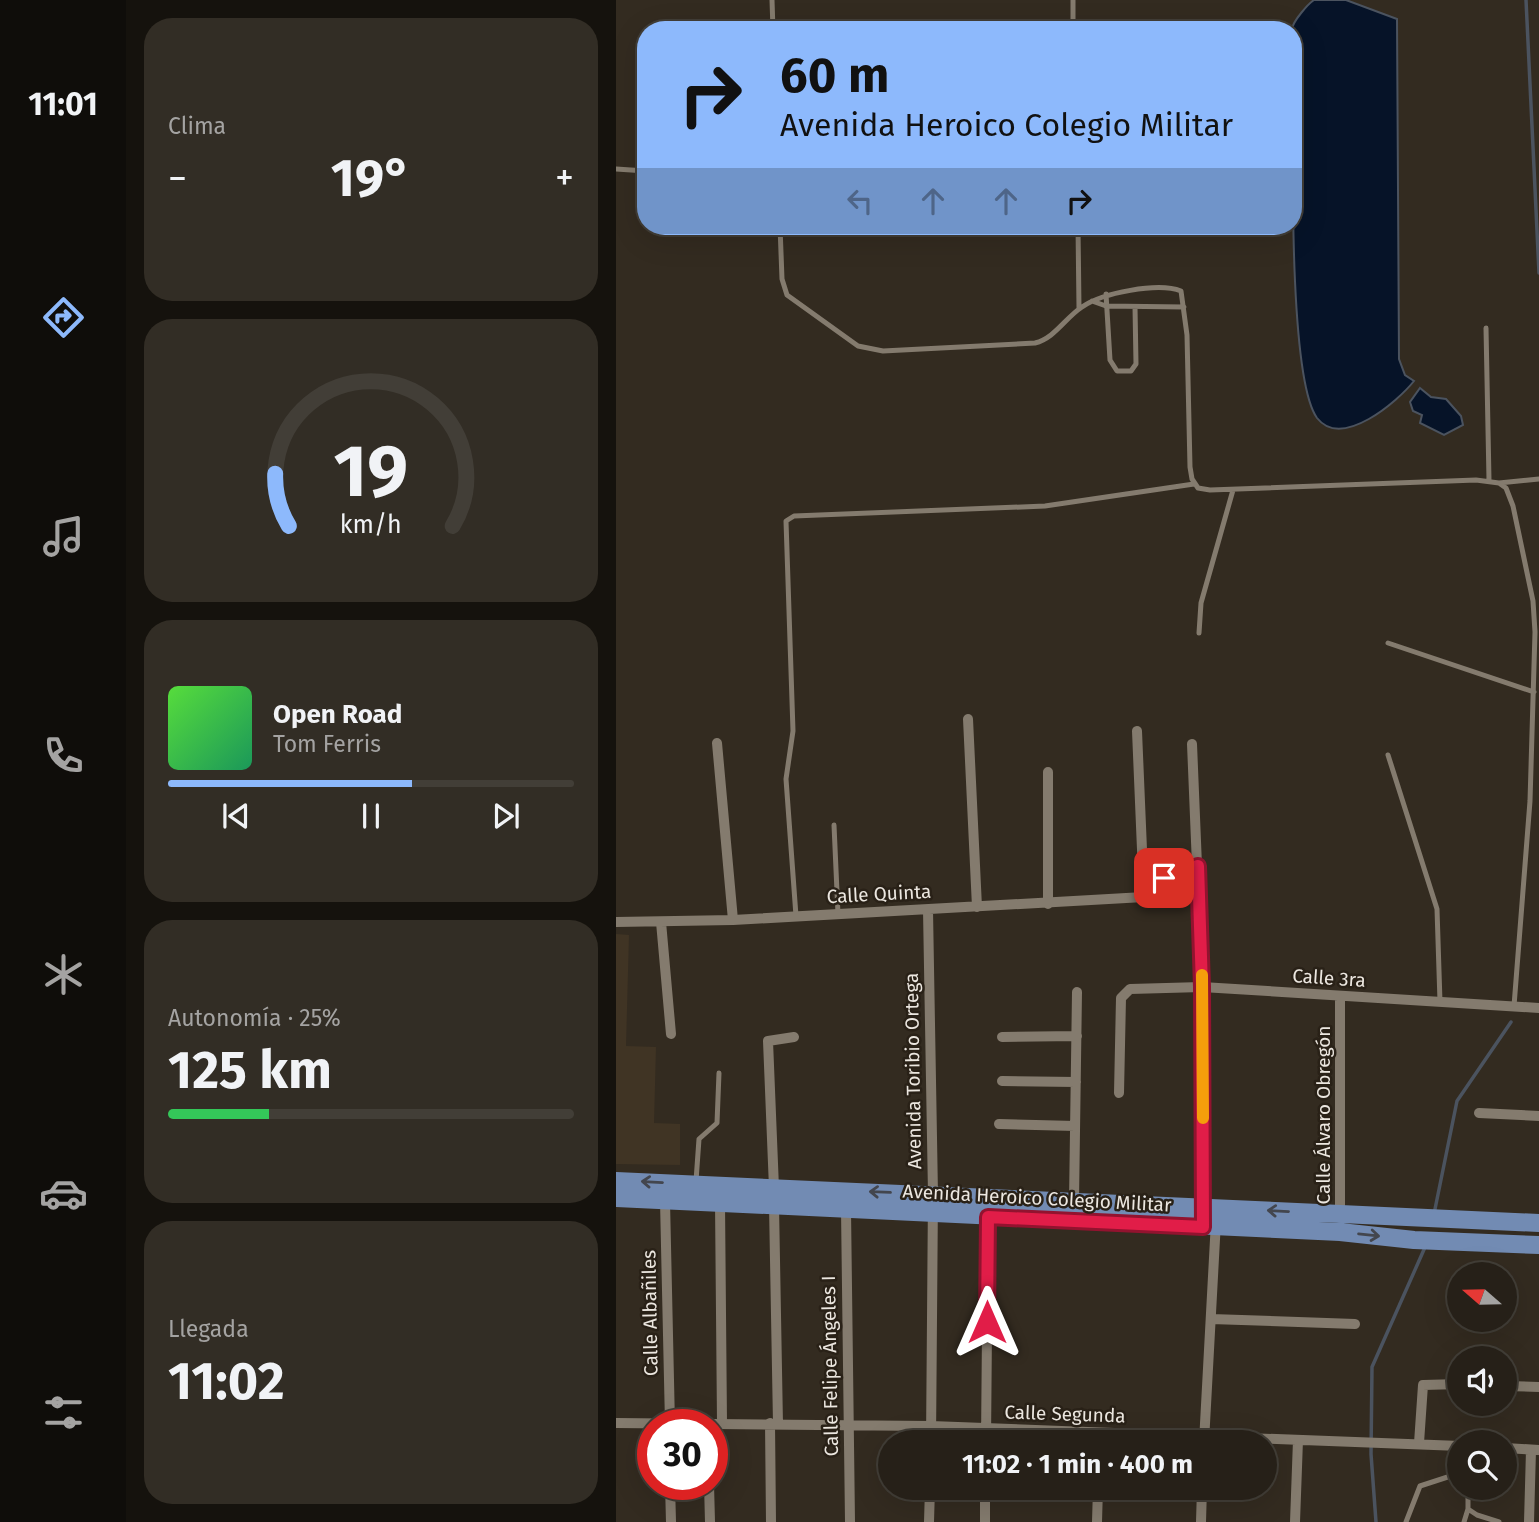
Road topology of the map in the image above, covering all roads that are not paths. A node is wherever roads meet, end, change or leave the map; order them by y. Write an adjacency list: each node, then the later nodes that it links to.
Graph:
1 (772, 0): 3 (lane)
2 (1073, 0): 4 (lane)
3 (773, 21)
4 (1073, 21)
5 (616, 169): 6 (lane)
6 (637, 170)
7 (780, 235): 16 (lane)
8 (1078, 235): 16 (lane)
9 (1124, 292): 10 (lane); 13 (lane); 15 (lane)
10 (1106, 294): 11 (lane); 12 (lane)
11 (1092, 302): 12 (lane); 16 (lane)
12 (1106, 306): 13 (lane); 14 (lane)
13 (1126, 307): 14 (lane)
14 (1135, 307): 15 (lane)
15 (1184, 307): 21 (lane)
16 (1079, 308)
17 (1486, 328): 18 (lane)
18 (1489, 480): 20 (lane); 22 (lane)
19 (1539, 480): 20 (lane)
20 (1499, 483): 25 (lane)
21 (1194, 484): 22 (lane); 39 (lane)
22 (1233, 489): 23 (lane)
23 (1199, 633)
24 (1388, 643): 25 (lane)
25 (1534, 692): 47 (lane)
26 (968, 719): 36 (street)
27 (1137, 731): 34 (street)
28 (717, 743): 40 (street)
29 (1192, 744): 33 (street)
30 (1388, 755): 46 (lane)
31 (1048, 772): 35 (street)
32 (834, 825): 38 (lane)
33 (1198, 866): 34 (street); 43 (street)
34 (1144, 897): 35 (street, Calle Quinta)
35 (1048, 904): 36 (street, Calle Quinta)
36 (977, 907): 37 (street, Calle Quinta)
37 (928, 909): 38 (street, Calle Quinta); 63 (street, Avenida Toribio Ortega)
38 (838, 914): 39 (street, Calle Quinta)
39 (796, 916): 40 (street, Calle Quinta)
40 (733, 919): 42 (street, Calle Quinta)
41 (616, 922): 42 (street, Calle Quinta)
42 (661, 922): 49 (street)
43 (1202, 987): 45 (street, Calle 3ra); 56 (street, Calle 3ra); 69 (street)
44 (1077, 992): 50 (street)
45 (1340, 997): 46 (street, Calle 3ra); 72 (street, Calle Álvaro Obregón)
46 (1440, 1002): 47 (street, Calle 3ra)
47 (1514, 1006): 48 (street, Calle 3ra)
48 (1539, 1008)
49 (671, 1034)
50 (1077, 1036): 52 (street); 55 (street)
51 (794, 1037): 64 (street)
52 (1002, 1037)
53 (719, 1073): 62 (lane)
54 (1002, 1081): 55 (street)
55 (1076, 1082): 60 (street)
56 (1119, 1093)
57 (1479, 1113): 58 (street)
58 (1539, 1116)
59 (999, 1124): 60 (street)
60 (1075, 1126): 67 (street)
61 (616, 1181): 62 (main road, Avenida Heroico Colegio Militar, one-way to 61)
62 (696, 1184): 64 (main road, Avenida Heroico Colegio Militar)
63 (933, 1194): 64 (main road, Avenida Heroico Colegio Militar, one-way to 64); 67 (main road, Avenida Heroico Colegio Militar); 71 (street, Avenida Toribio Ortega)
64 (774, 1196): 68 (main road, Avenida Heroico Colegio Militar); 70 (main road, Avenida Heroico Colegio Militar); 90 (street)
65 (616, 1198): 66 (main road, Avenida Heroico Colegio Militar)
66 (665, 1201): 68 (main road, Avenida Heroico Colegio Militar); 85 (street, Calle Albañiles)
67 (1074, 1202): 69 (main road, Avenida Heroico Colegio Militar)
68 (720, 1203): 86 (street)
69 (1210, 1208): 72 (main road, Avenida Heroico Colegio Militar, one-way to 69); 76 (street)
70 (846, 1209): 71 (main road, Avenida Heroico Colegio Militar); 91 (street, Calle Felipe Ángeles I)
71 (932, 1213): 73 (main road, Avenida Heroico Colegio Militar); 92 (street, Avenida Toribio Ortega)
72 (1340, 1214): 74 (main road, Avenida Heroico Colegio Militar); 77 (street, Calle Álvaro Obregón)
73 (988, 1217): 76 (main road, Avenida Heroico Colegio Militar); 93 (street)
74 (1506, 1221): 75 (main road, Avenida Heroico Colegio Militar); 78 (main road)
75 (1539, 1223)
76 (1209, 1227): 77 (main road, Avenida Heroico Colegio Militar); 80 (street)
77 (1340, 1232): 78 (main road, Avenida Heroico Colegio Militar, one-way to 78)
78 (1503, 1244): 79 (main road, Avenida Heroico Colegio Militar)
79 (1539, 1245)
80 (1211, 1319): 81 (street); 96 (street)
81 (1355, 1324)
82 (1447, 1384): 99 (street)
83 (1517, 1386): 84 (street)
84 (1539, 1387)
85 (670, 1409)
86 (722, 1409)
87 (616, 1423): 88 (street, Calle Segunda)
88 (637, 1423)
89 (728, 1423): 90 (street, Calle Segunda)
90 (774, 1424): 91 (street, Calle Segunda); 114 (street)
91 (848, 1424): 92 (street, Calle Segunda); 115 (street, Calle Felipe Ángeles I)
92 (931, 1426): 93 (street, Calle Segunda); 94 (street, Avenida Toribio Ortega)
93 (986, 1428): 95 (street, Calle Segunda)
94 (931, 1430)
95 (1011, 1430)
96 (1205, 1430)
97 (1277, 1440): 98 (street, Calle Segunda)
98 (1298, 1440): 99 (street, Calle Segunda); 120 (street)
99 (1419, 1443): 100 (street, Calle Segunda)
100 (1447, 1445)
101 (1517, 1449): 102 (street)
102 (1535, 1450): 124 (street)
103 (1447, 1477): 121 (lane)
104 (670, 1500): 112 (street)
105 (709, 1500): 113 (street)
106 (930, 1500): 116 (street)
107 (985, 1500): 117 (street)
108 (1098, 1500): 118 (street)
109 (1202, 1500): 119 (street)
110 (1468, 1500): 111 (lane)
111 (1468, 1508): 122 (lane); 123 (lane)
112 (671, 1522)
113 (710, 1522)
114 (771, 1522)
115 (850, 1522)
116 (929, 1522)
117 (985, 1522)
118 (1097, 1522)
119 (1201, 1522)
120 (1295, 1522)
121 (1406, 1522)
122 (1464, 1522)
123 (1499, 1522)
124 (1529, 1522)

